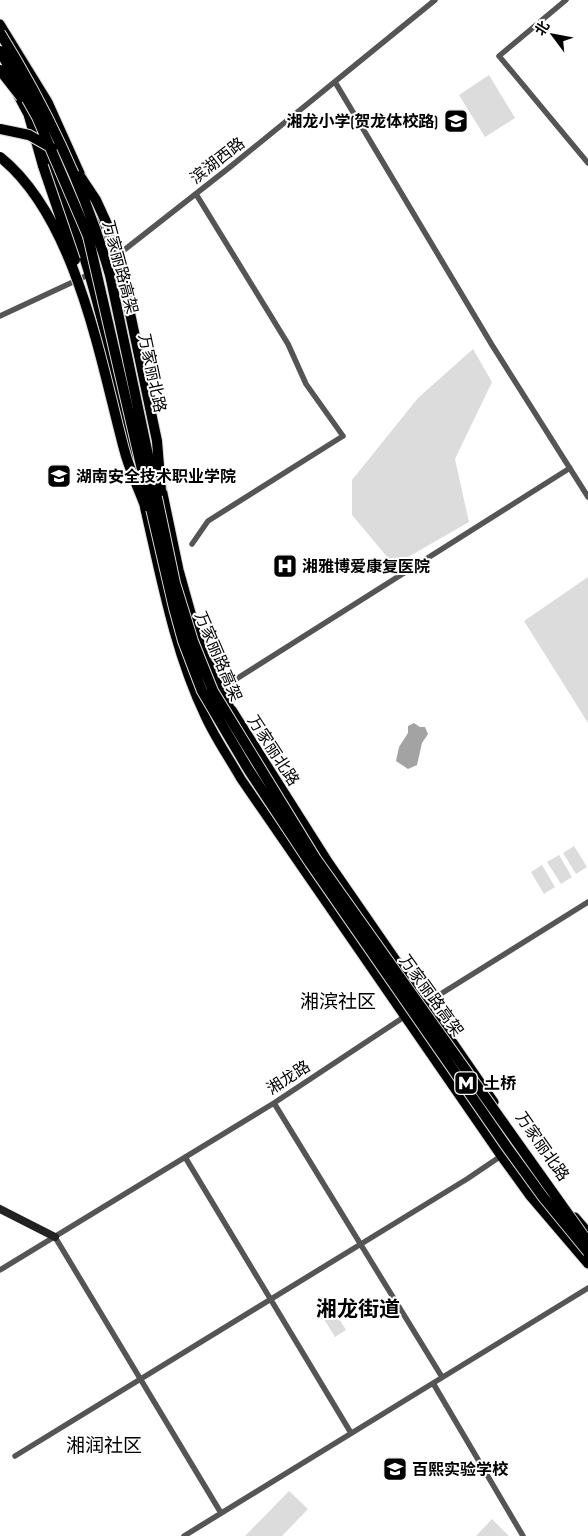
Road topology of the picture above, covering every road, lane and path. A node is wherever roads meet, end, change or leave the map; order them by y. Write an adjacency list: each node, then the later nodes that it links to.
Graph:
1 (435, 0): 8 (street, 滨湖西路)
2 (566, 0): 12 (street)
3 (0, 24): 14 (main road, 万家丽北路)
4 (0, 33): 20 (highway, 万家丽路高架, bridge)
5 (0, 51): 9 (highway, 万家丽路高架, bridge)
6 (0, 63): 9 (main road)
7 (0, 70): 9 (highway, bridge)
8 (336, 82): 13 (street, 滨湖西路); 18 (street)
9 (33, 117): 15 (main road); 17 (highway, bridge); 20 (highway, 万家丽路高架, bridge)
10 (0, 129): 20 (highway, bridge)
11 (0, 157): 17 (highway, bridge)
12 (588, 163)
13 (196, 194): 14 (street, 滨湖西路); 21 (street)
14 (114, 258): 15 (street, 滨湖西路); 22 (main road, 万家丽北路)
15 (90, 274): 16 (street, 滨湖西路); 26 (main road)
16 (0, 316)
17 (97, 338): 20 (highway, bridge)
18 (570, 468): 19 (street); 22 (street)
19 (588, 497)
20 (161, 539): 24 (highway, 万家丽路高架, bridge); 35 (highway, 万家丽路高架, bridge)
21 (192, 544)
22 (222, 688): 24 (highway, bridge); 25 (main road, 万家丽北路)
23 (588, 902): 25 (street, 湘龙路)
24 (372, 937): 33 (highway, 万家丽路高架, bridge)
25 (427, 1003): 26 (street, 湘龙路); 31 (main road, 万家丽北路)
26 (404, 1017): 27 (street, 湘龙路); 28 (main road)
27 (274, 1103): 29 (street, 湘龙路); 34 (street)
28 (501, 1156): 34 (street); 36 (main road)
29 (185, 1157): 32 (street, 湘龙路); 39 (street)
30 (0, 1209): 32 (street)
31 (588, 1232)
32 (55, 1237): 37 (street, 湘龙路); 41 (street)
33 (588, 1242)
34 (361, 1245): 39 (street); 40 (street)
35 (588, 1252)
36 (588, 1264)
37 (0, 1270)
38 (588, 1288): 40 (street)
39 (271, 1300): 41 (street); 43 (street)
40 (442, 1377): 42 (street)
41 (140, 1380): 44 (street); 45 (street)
42 (433, 1382): 43 (street); 47 (street)
43 (351, 1433): 45 (street)
44 (15, 1456)
45 (221, 1513): 46 (street)
46 (184, 1536)
47 (523, 1536)

